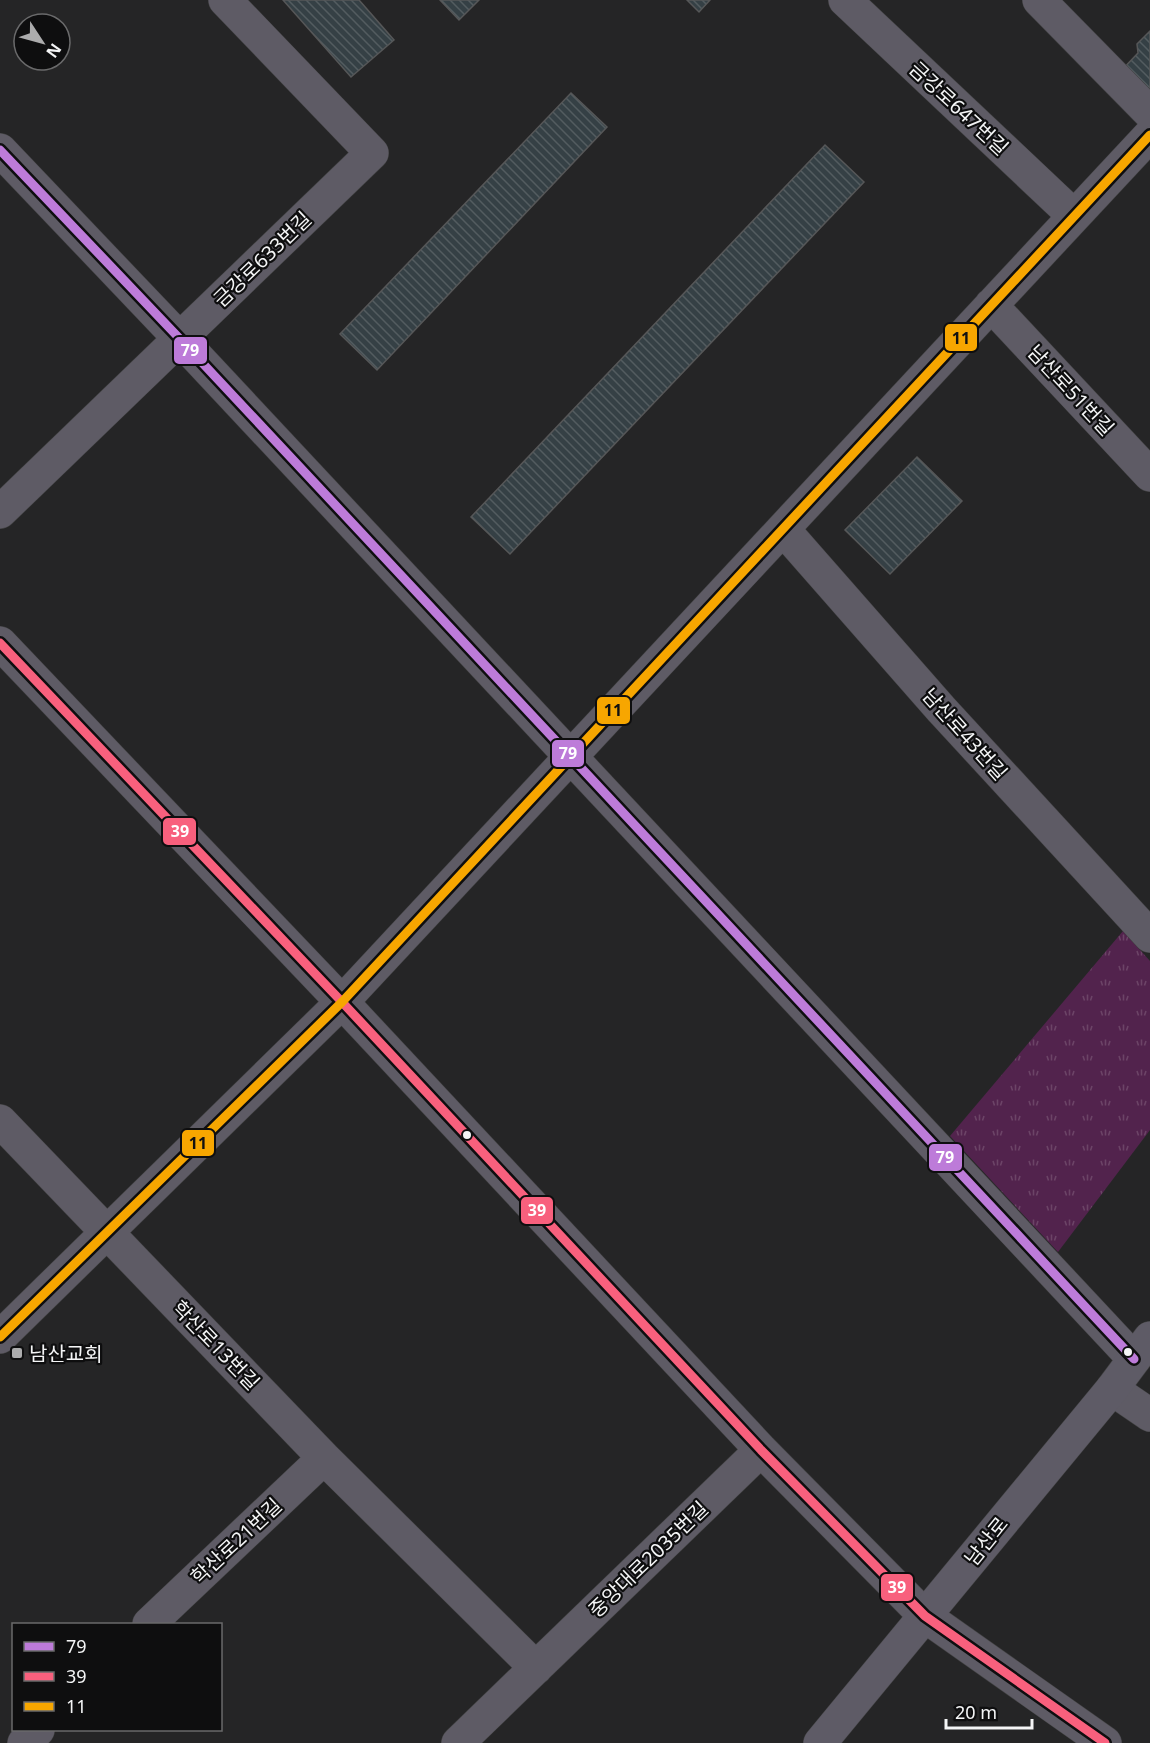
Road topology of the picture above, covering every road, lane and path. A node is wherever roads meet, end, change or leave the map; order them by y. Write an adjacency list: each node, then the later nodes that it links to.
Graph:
1 (225, 0): 9 (street, 금강로633번길)
2 (845, 0): 7 (street, 금강로647번길)
3 (1039, 0): 4 (street)
4 (1150, 113)
5 (1150, 135): 7 (street)
6 (0, 150): 9 (street)
7 (1074, 216): 8 (street)
8 (991, 305): 10 (street, 남산로51번길); 12 (street)
9 (180, 339): 11 (street, 금강로633번길); 14 (street)
10 (1150, 475)
11 (0, 512)
12 (783, 529): 14 (street); 15 (street, 남산로43번길)
13 (0, 643): 16 (street)
14 (571, 757): 16 (street); 20 (street)
15 (1150, 936)
16 (342, 1002): 18 (street); 23 (street)
17 (0, 1121): 18 (street, 학산로13번길)
18 (107, 1232): 19 (street); 24 (street, 학산로13번길)
19 (0, 1337)
20 (1142, 1349): 21 (main road, 남산로)
21 (1112, 1389): 22 (street); 25 (main road, 남산로)
22 (1150, 1416)
23 (761, 1450): 25 (street); 27 (street, 중앙대로2035번길)
24 (324, 1458): 26 (street, 학산로21번길); 27 (street)
25 (926, 1616): 31 (main road, 남산로); 32 (street)
26 (150, 1623)
27 (536, 1668): 30 (street, 중앙대로2035번길)
28 (37, 1731): 29 (street)
29 (24, 1743)
30 (458, 1743)
31 (820, 1743)
32 (1105, 1743)

